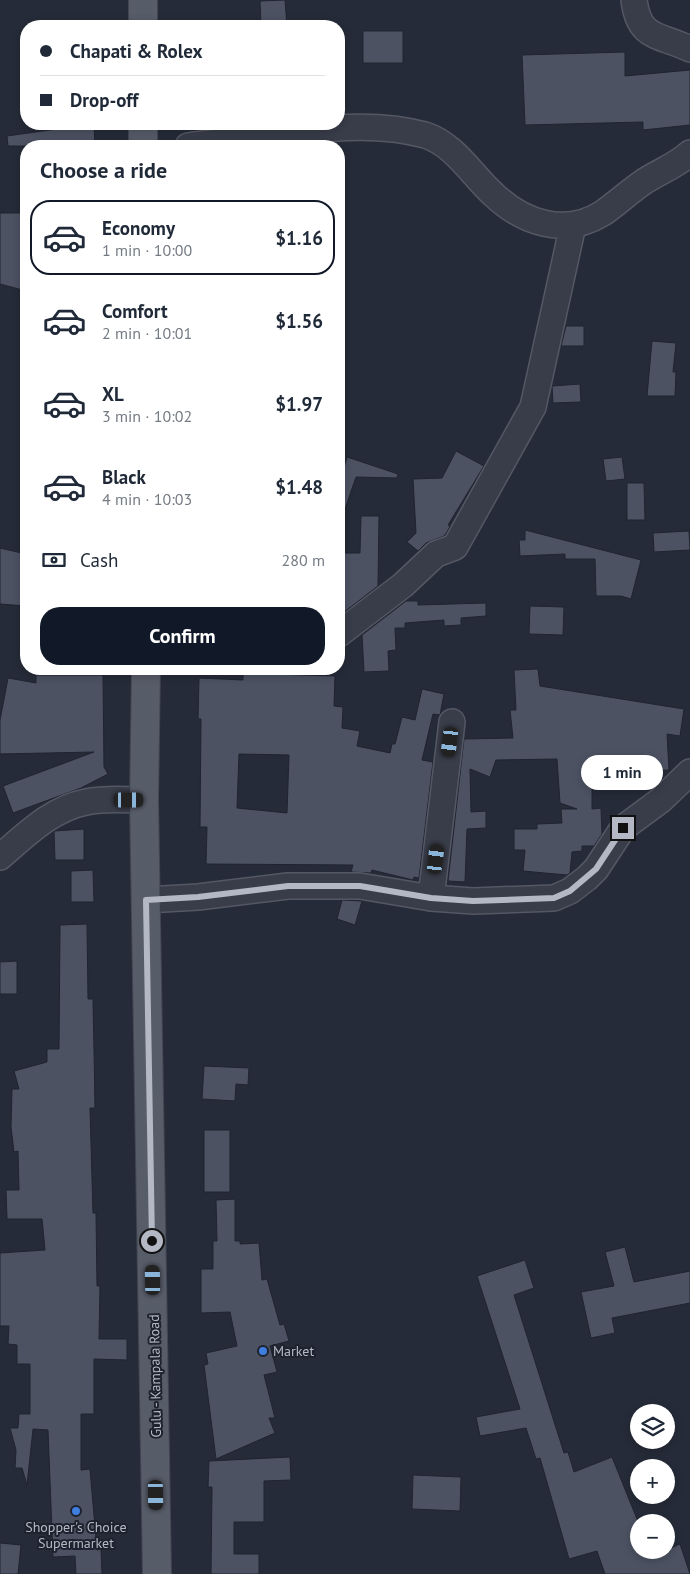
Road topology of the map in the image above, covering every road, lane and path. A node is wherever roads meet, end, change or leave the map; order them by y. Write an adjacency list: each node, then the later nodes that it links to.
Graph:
1 (143, 0): 3 (main road)
2 (634, 0): 4 (street)
3 (143, 20)
4 (690, 49)
5 (345, 128): 9 (street)
6 (318, 130): 7 (street)
7 (234, 140)
8 (690, 153): 9 (street)
9 (573, 225): 10 (street)
10 (345, 629)
11 (146, 675): 14 (main road, Gulu - Kampala Road)
12 (452, 722): 16 (street)
13 (690, 772): 16 (street)
14 (144, 800): 15 (street); 17 (main road, Gulu - Kampala Road)
15 (0, 857)
16 (431, 898): 17 (street)
17 (146, 900): 18 (main road, Gulu - Kampala Road)
18 (157, 1574)

